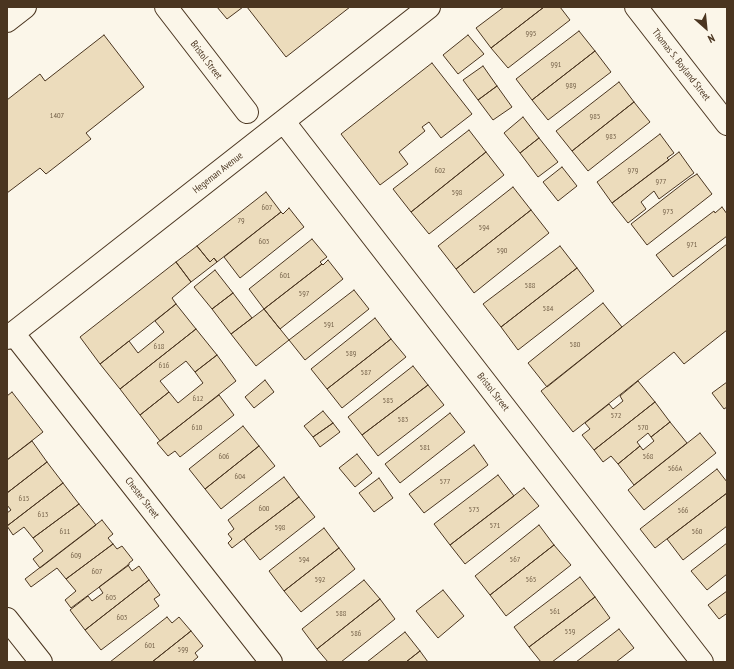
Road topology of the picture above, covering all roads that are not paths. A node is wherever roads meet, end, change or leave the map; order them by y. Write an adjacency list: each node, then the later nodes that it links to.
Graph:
1 (25, 7): 5 (street)
2 (166, 7): 6 (street, Bristol Street)
3 (429, 7): 7 (street, Hegeman Avenue)
4 (636, 7): 8 (street, Thomas S. Boyland Street)
5 (7, 21)
6 (247, 112)
7 (284, 122): 9 (street, Hegeman Avenue); 13 (street, Bristol Street)
8 (727, 124)
9 (10, 336): 12 (street, Chester Street)
10 (7, 619): 11 (street)
11 (41, 662)
12 (271, 662)
13 (702, 662)

